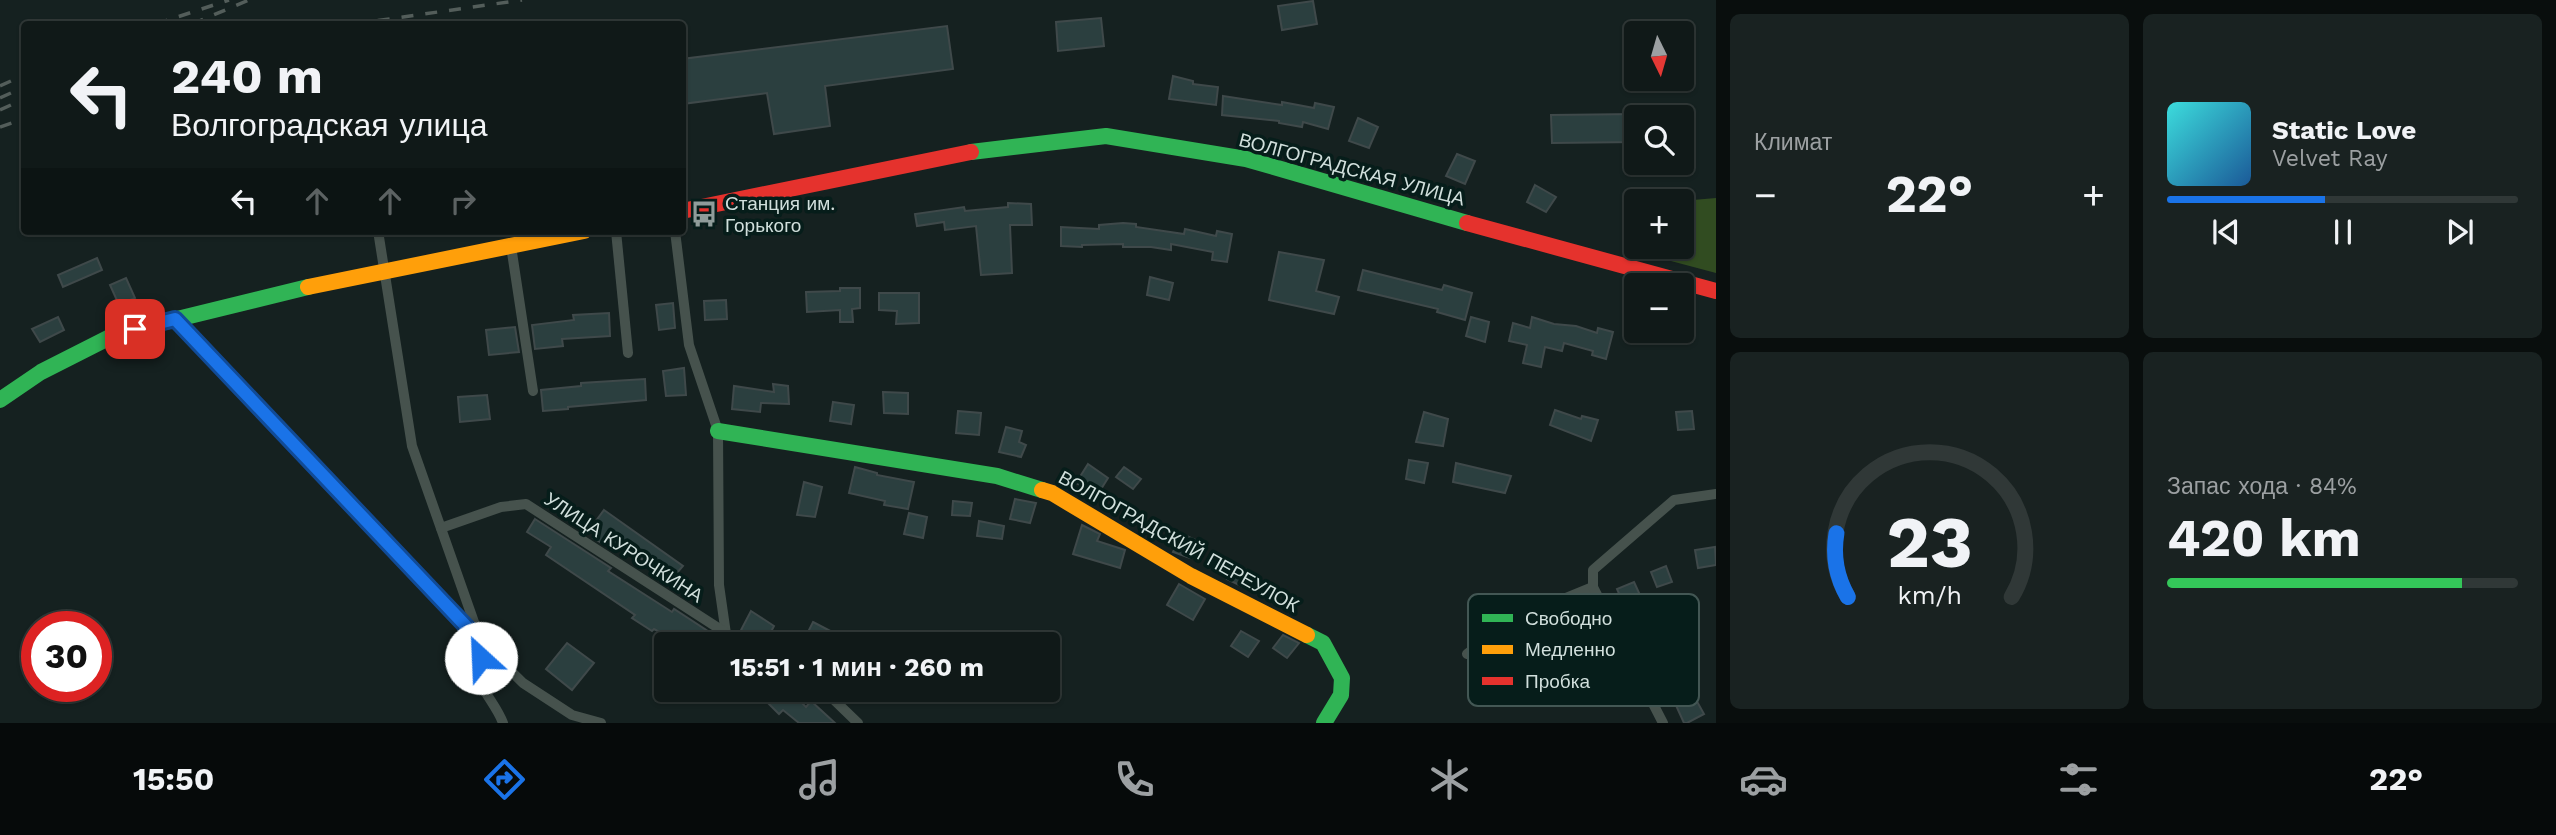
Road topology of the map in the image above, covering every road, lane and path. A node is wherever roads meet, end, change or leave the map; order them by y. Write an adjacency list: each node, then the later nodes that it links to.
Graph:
1 (686, 210): 8 (main road, ВОЛГОГРАДСКАЯ УЛИЦА)
2 (565, 235): 6 (main road)
3 (616, 235): 10 (street)
4 (675, 235): 13 (street)
5 (379, 237): 7 (street)
6 (511, 246): 7 (main road); 11 (street)
7 (385, 272): 9 (main road); 15 (street)
8 (1716, 291)
9 (175, 319): 12 (main road); 21 (street)
10 (628, 353)
11 (533, 391)
12 (0, 400)
13 (718, 431): 20 (street); 27 (main road, ВОЛГОГРАДСКИЙ ПЕРЕУЛОК)
14 (1716, 494): 16 (street)
15 (441, 528): 19 (street, УЛИЦА КУРОЧКИНА); 21 (street)
16 (1593, 587): 17 (street); 18 (street)
17 (1576, 594)
18 (1597, 594)
19 (723, 632)
20 (726, 632)
21 (481, 642): 24 (street); 25 (street)
22 (836, 702): 26 (street)
23 (1654, 706): 28 (street)
24 (503, 723)
25 (601, 723)
26 (858, 723)
27 (1324, 723)
28 (1663, 723)

